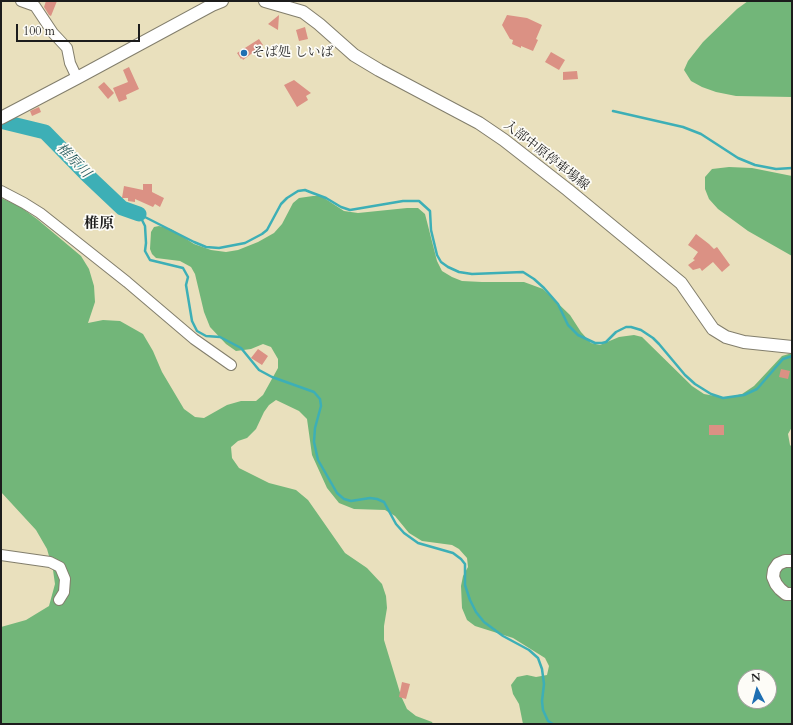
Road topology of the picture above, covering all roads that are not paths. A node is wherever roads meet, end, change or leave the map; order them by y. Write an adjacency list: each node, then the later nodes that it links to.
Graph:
1 (21, 1): 4 (street)
2 (222, 1): 4 (main road)
3 (265, 1): 7 (main road, 入部中原停車場線)
4 (77, 78): 5 (main road)
5 (5, 116)
6 (1, 191): 8 (street)
7 (792, 347)
8 (231, 365)
9 (1, 555): 12 (street)
10 (792, 561): 11 (main road)
11 (792, 594)
12 (59, 600)

